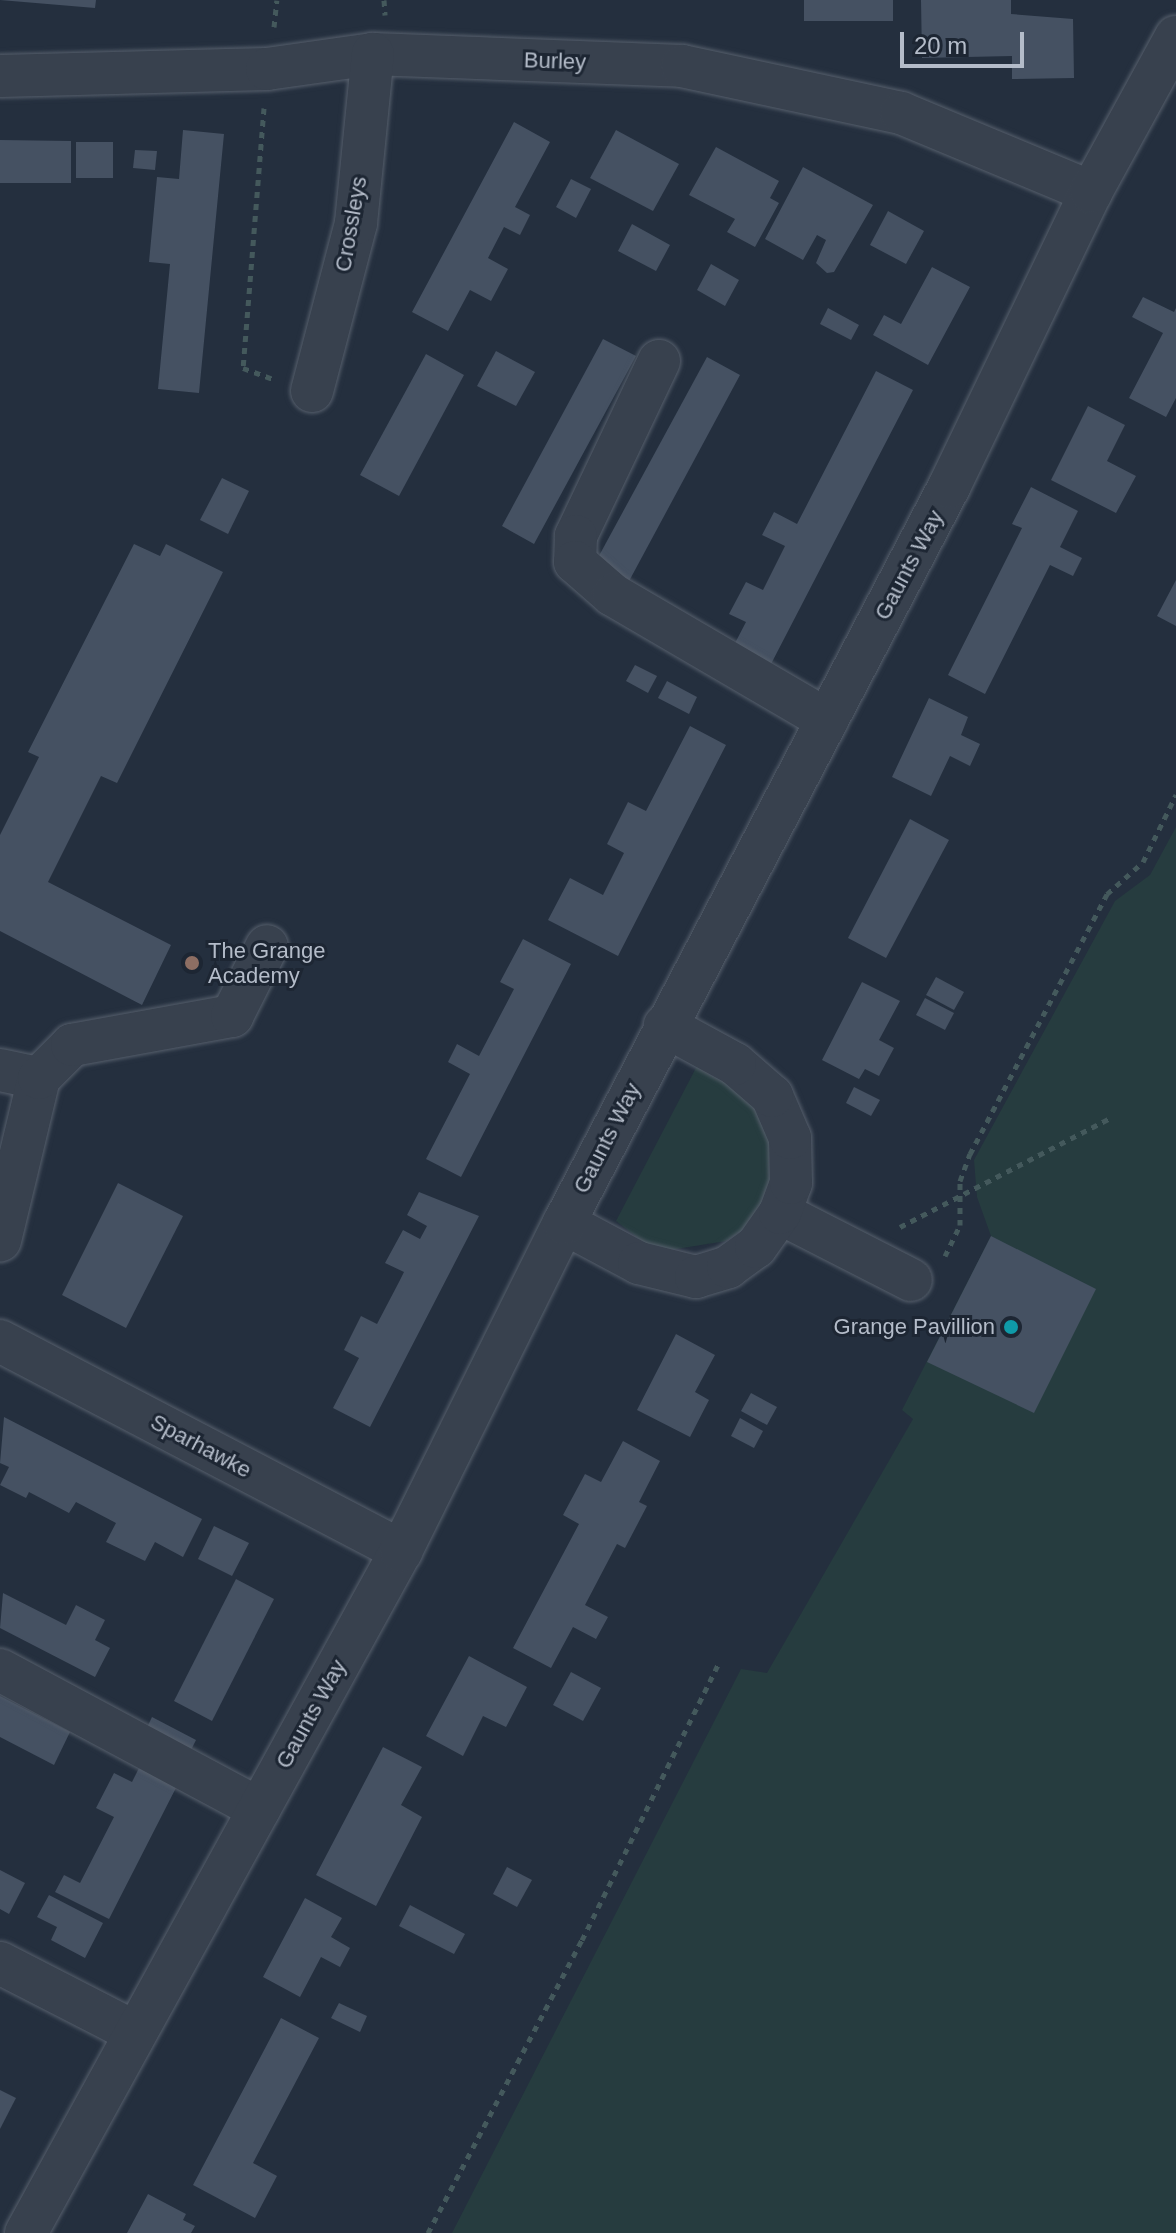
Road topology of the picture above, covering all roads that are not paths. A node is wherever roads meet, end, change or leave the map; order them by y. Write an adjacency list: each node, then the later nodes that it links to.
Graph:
1 (1176, 37): 4 (street, Gaunts Way)
2 (373, 54): 3 (street, Burley); 4 (street, Burley); 6 (street, Crossleys)
3 (0, 76)
4 (1091, 192): 7 (street, Gaunts Way)
5 (659, 361): 7 (street)
6 (312, 391)
7 (827, 720): 9 (street, Gaunts Way)
8 (267, 946): 10 (street)
9 (665, 1026): 11 (street); 12 (street, Gaunts Way)
10 (19, 1074): 13 (street)
11 (780, 1213): 12 (street); 14 (street)
12 (564, 1223): 16 (street, Gaunts Way)
13 (1, 1235)
14 (911, 1280)
15 (0, 1341): 16 (street, Sparhawke)
16 (401, 1551): 18 (street, Gaunts Way)
17 (0, 1670): 18 (street)
18 (259, 1809): 20 (street, Gaunts Way)
19 (0, 1963): 20 (street)
20 (134, 2032): 21 (street, Gaunts Way)
21 (26, 2233)

